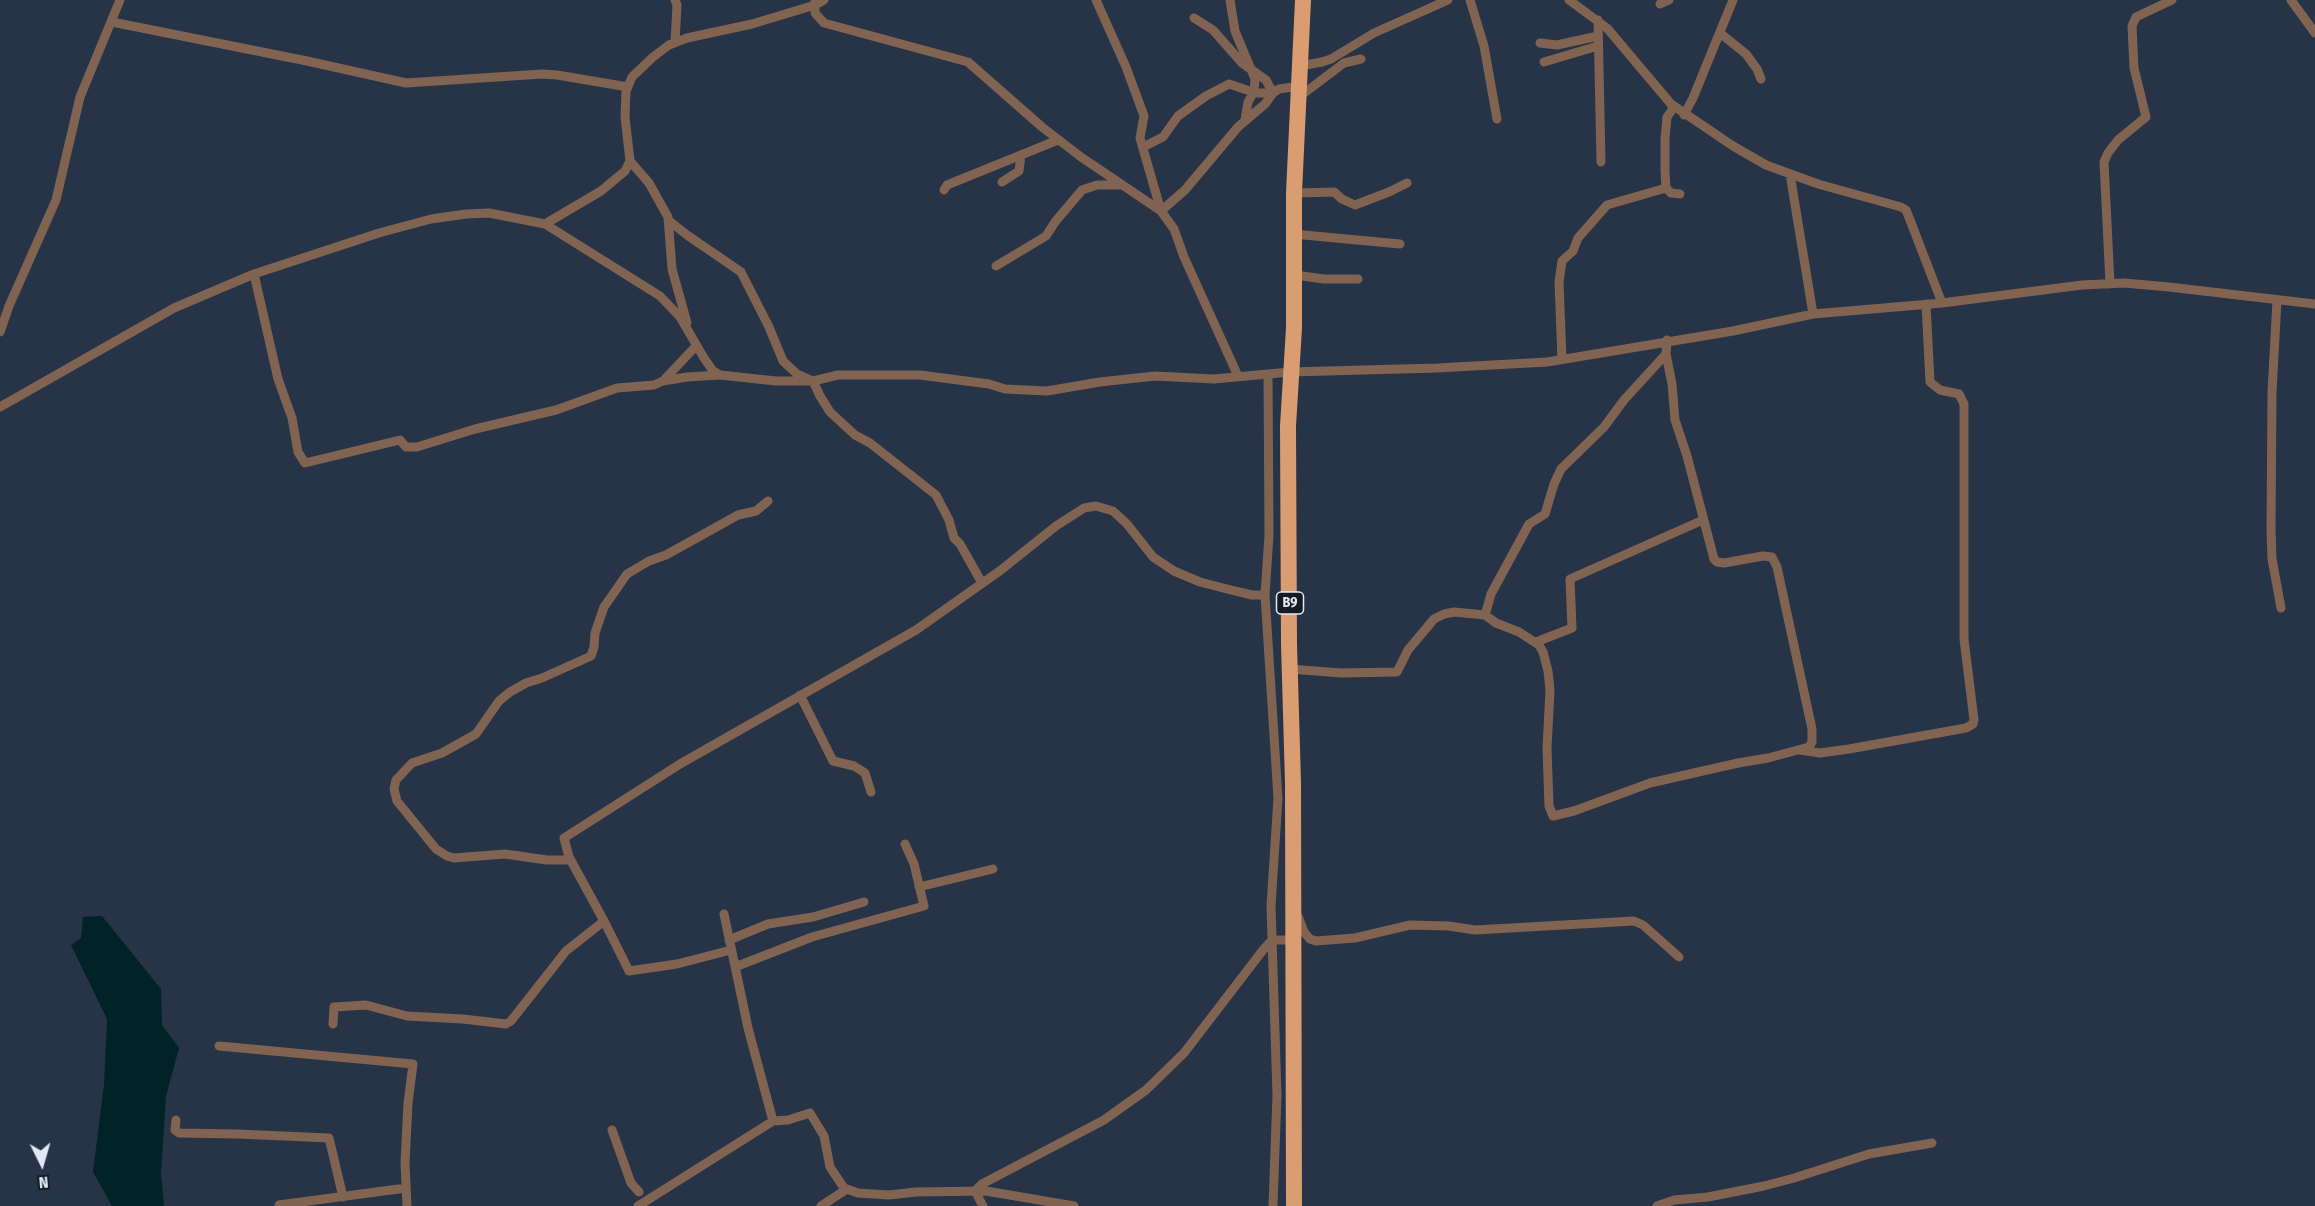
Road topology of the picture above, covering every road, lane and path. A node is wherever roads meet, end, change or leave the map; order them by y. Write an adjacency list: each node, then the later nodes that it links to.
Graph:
1 (120, 0): 16 (street)
2 (675, 0): 20 (street)
3 (824, 0): 13 (street)
4 (1096, 0): 36 (street)
5 (1230, 0): 25 (street)
6 (1303, 0): 24 (highway, B9)
7 (1448, 0): 24 (street)
8 (1470, 0): 34 (street)
9 (1569, 0): 15 (street)
10 (1733, 0): 17 (street)
11 (2172, 0): 57 (street)
12 (2291, 0): 18 (street)
13 (815, 3): 20 (street); 35 (street)
14 (1194, 18): 25 (street)
15 (1598, 20): 19 (street); 31 (street)
16 (112, 22): 27 (street); 63 (street)
17 (1720, 33): 26 (street); 32 (street)
18 (2315, 33)
19 (1598, 41): 21 (street); 23 (street); 39 (street)
20 (675, 43): 27 (street)
21 (1540, 43)
22 (1361, 59): 28 (street)
23 (1544, 62)
24 (1300, 66): 28 (highway, B9)
25 (1254, 72): 29 (street); 30 (street)
26 (1761, 80)
27 (627, 87): 38 (street)
28 (1300, 91): 30 (street); 46 (highway, B9)
29 (1254, 92): 30 (street); 33 (street); 36 (street)
30 (1274, 93): 33 (street)
31 (1674, 107): 32 (street); 44 (street)
32 (1684, 115): 40 (street)
33 (1245, 120): 48 (street)
34 (1497, 120)
35 (1058, 140): 37 (street); 43 (street)
36 (1143, 147): 48 (street)
37 (1021, 155): 41 (street); 45 (street)
38 (630, 161): 49 (street); 50 (street)
39 (1601, 162)
40 (1790, 174): 59 (street); 62 (street)
41 (1002, 182)
42 (1407, 183): 46 (street)
43 (1122, 185): 48 (street); 53 (street)
44 (1666, 188): 47 (street); 68 (street)
45 (944, 190)
46 (1294, 193): 51 (highway, B9)
47 (1680, 194)
48 (1161, 211): 72 (street)
49 (669, 220): 64 (street); 74 (street)
50 (545, 224): 54 (street); 64 (street)
51 (1293, 234): 52 (street); 55 (highway, B9)
52 (1400, 244)
53 (996, 266)
54 (255, 274): 73 (street); 75 (street)
55 (1295, 275): 56 (street); 69 (highway, B9)
56 (1358, 279)
57 (2110, 284): 58 (street); 59 (street)
58 (2277, 300): 61 (street); 80 (street)
59 (1942, 303): 60 (street)
60 (1926, 304): 62 (street); 85 (street)
61 (2315, 304)
62 (1812, 314): 65 (street)
63 (0, 332)
64 (688, 332): 66 (street)
65 (1667, 340): 67 (street); 68 (street)
66 (696, 346): 71 (street); 73 (street)
67 (1666, 354): 77 (street); 81 (street)
68 (1562, 359): 69 (street)
69 (1290, 372): 70 (street); 83 (highway, B9)
70 (1268, 374): 72 (street); 79 (street)
71 (720, 375): 73 (street); 74 (street)
72 (1238, 376): 74 (street)
73 (663, 381)
74 (813, 381): 78 (street)
75 (0, 407)
76 (768, 501): 88 (street)
77 (1703, 520): 82 (street); 85 (street)
78 (982, 583): 79 (street); 84 (street)
79 (1265, 595): 95 (street)
80 (2281, 608)
81 (1485, 615): 82 (street); 83 (street)
82 (1536, 642): 85 (street)
83 (1290, 669): 91 (highway, B9)
84 (800, 695): 86 (street); 88 (street)
85 (1800, 750)
86 (871, 792)
87 (905, 844): 90 (street)
88 (571, 860): 94 (street)
89 (993, 869): 90 (street)
90 (919, 887): 99 (street)
91 (1293, 899): 96 (highway, B9); 98 (street)
92 (864, 902): 97 (street)
93 (724, 914): 97 (street)
94 (604, 921): 97 (street); 100 (street)
95 (1272, 940): 96 (street); 108 (street); 119 (street)
96 (1292, 940): 120 (highway, B9)
97 (730, 945): 99 (street)
98 (1679, 957)
99 (735, 967): 103 (street)
100 (333, 1024)
101 (219, 1046): 106 (street)
102 (176, 1120): 111 (street)
103 (773, 1121): 107 (street); 110 (street)
104 (612, 1130): 109 (street)
105 (1932, 1143): 121 (street)
106 (406, 1188): 111 (street); 114 (street)
107 (847, 1189): 108 (street); 116 (street)
108 (975, 1191): 117 (street); 118 (street)
109 (639, 1192): 110 (street); 113 (street)
110 (654, 1196): 113 (street); 115 (street)
111 (343, 1197): 112 (street)
112 (279, 1204)
113 (640, 1204)
114 (407, 1206)
115 (660, 1206)
116 (821, 1206)
117 (983, 1206)
118 (1074, 1206)
119 (1273, 1206)
120 (1294, 1206)
121 (1657, 1206)

